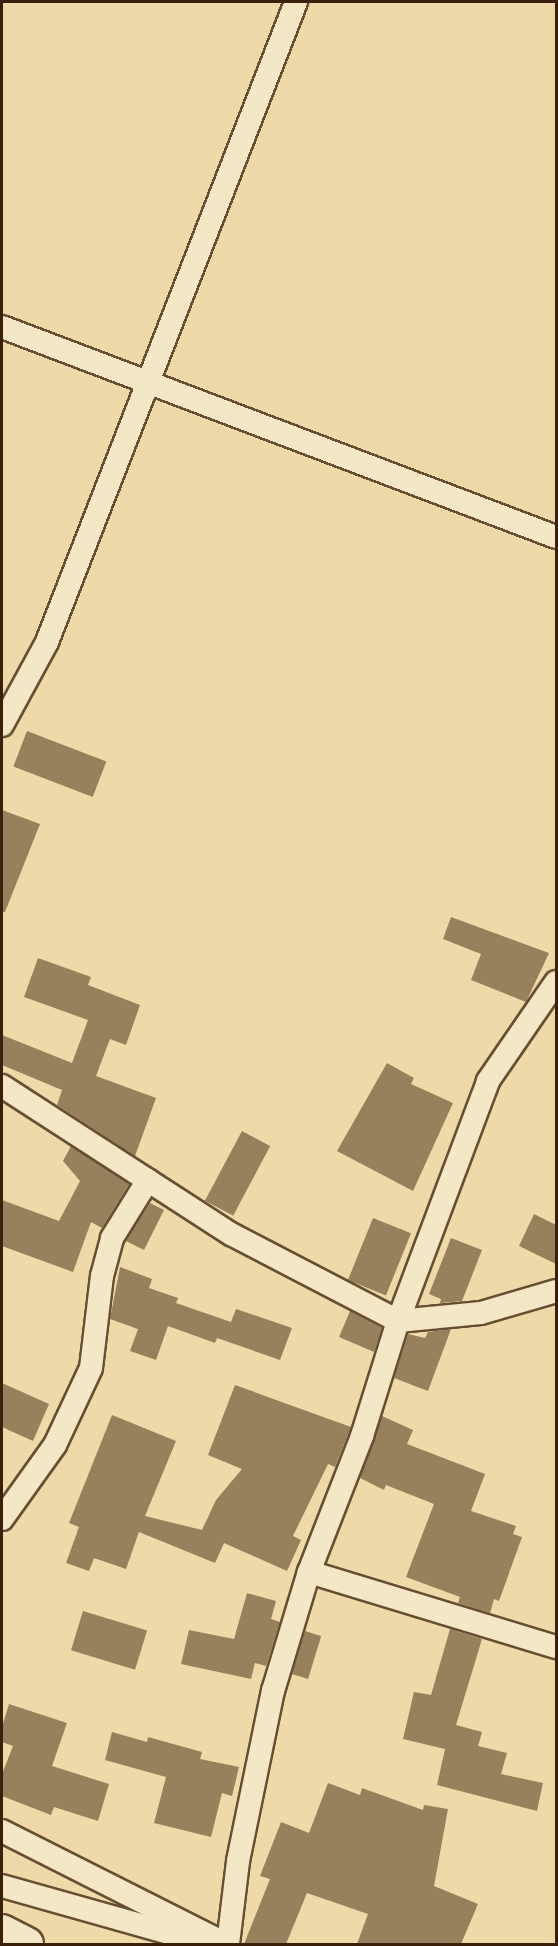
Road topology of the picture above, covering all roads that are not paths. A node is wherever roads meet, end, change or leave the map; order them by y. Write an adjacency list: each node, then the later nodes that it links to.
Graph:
1 (296, 2): 3 (street)
2 (2, 327): 3 (street)
3 (149, 385): 4 (street); 5 (street)
4 (556, 537)
5 (2, 725)
6 (556, 981): 10 (street)
7 (2, 1086): 8 (street)
8 (148, 1180): 10 (street); 11 (street)
9 (556, 1291): 10 (street)
10 (398, 1320): 12 (street)
11 (2, 1519)
12 (309, 1572): 13 (street); 19 (street)
13 (556, 1647)
14 (2, 1832): 19 (street)
15 (2, 1886): 18 (street)
16 (2, 1931): 17 (main road)
17 (27, 1944)
18 (222, 1944)
19 (227, 1944)

